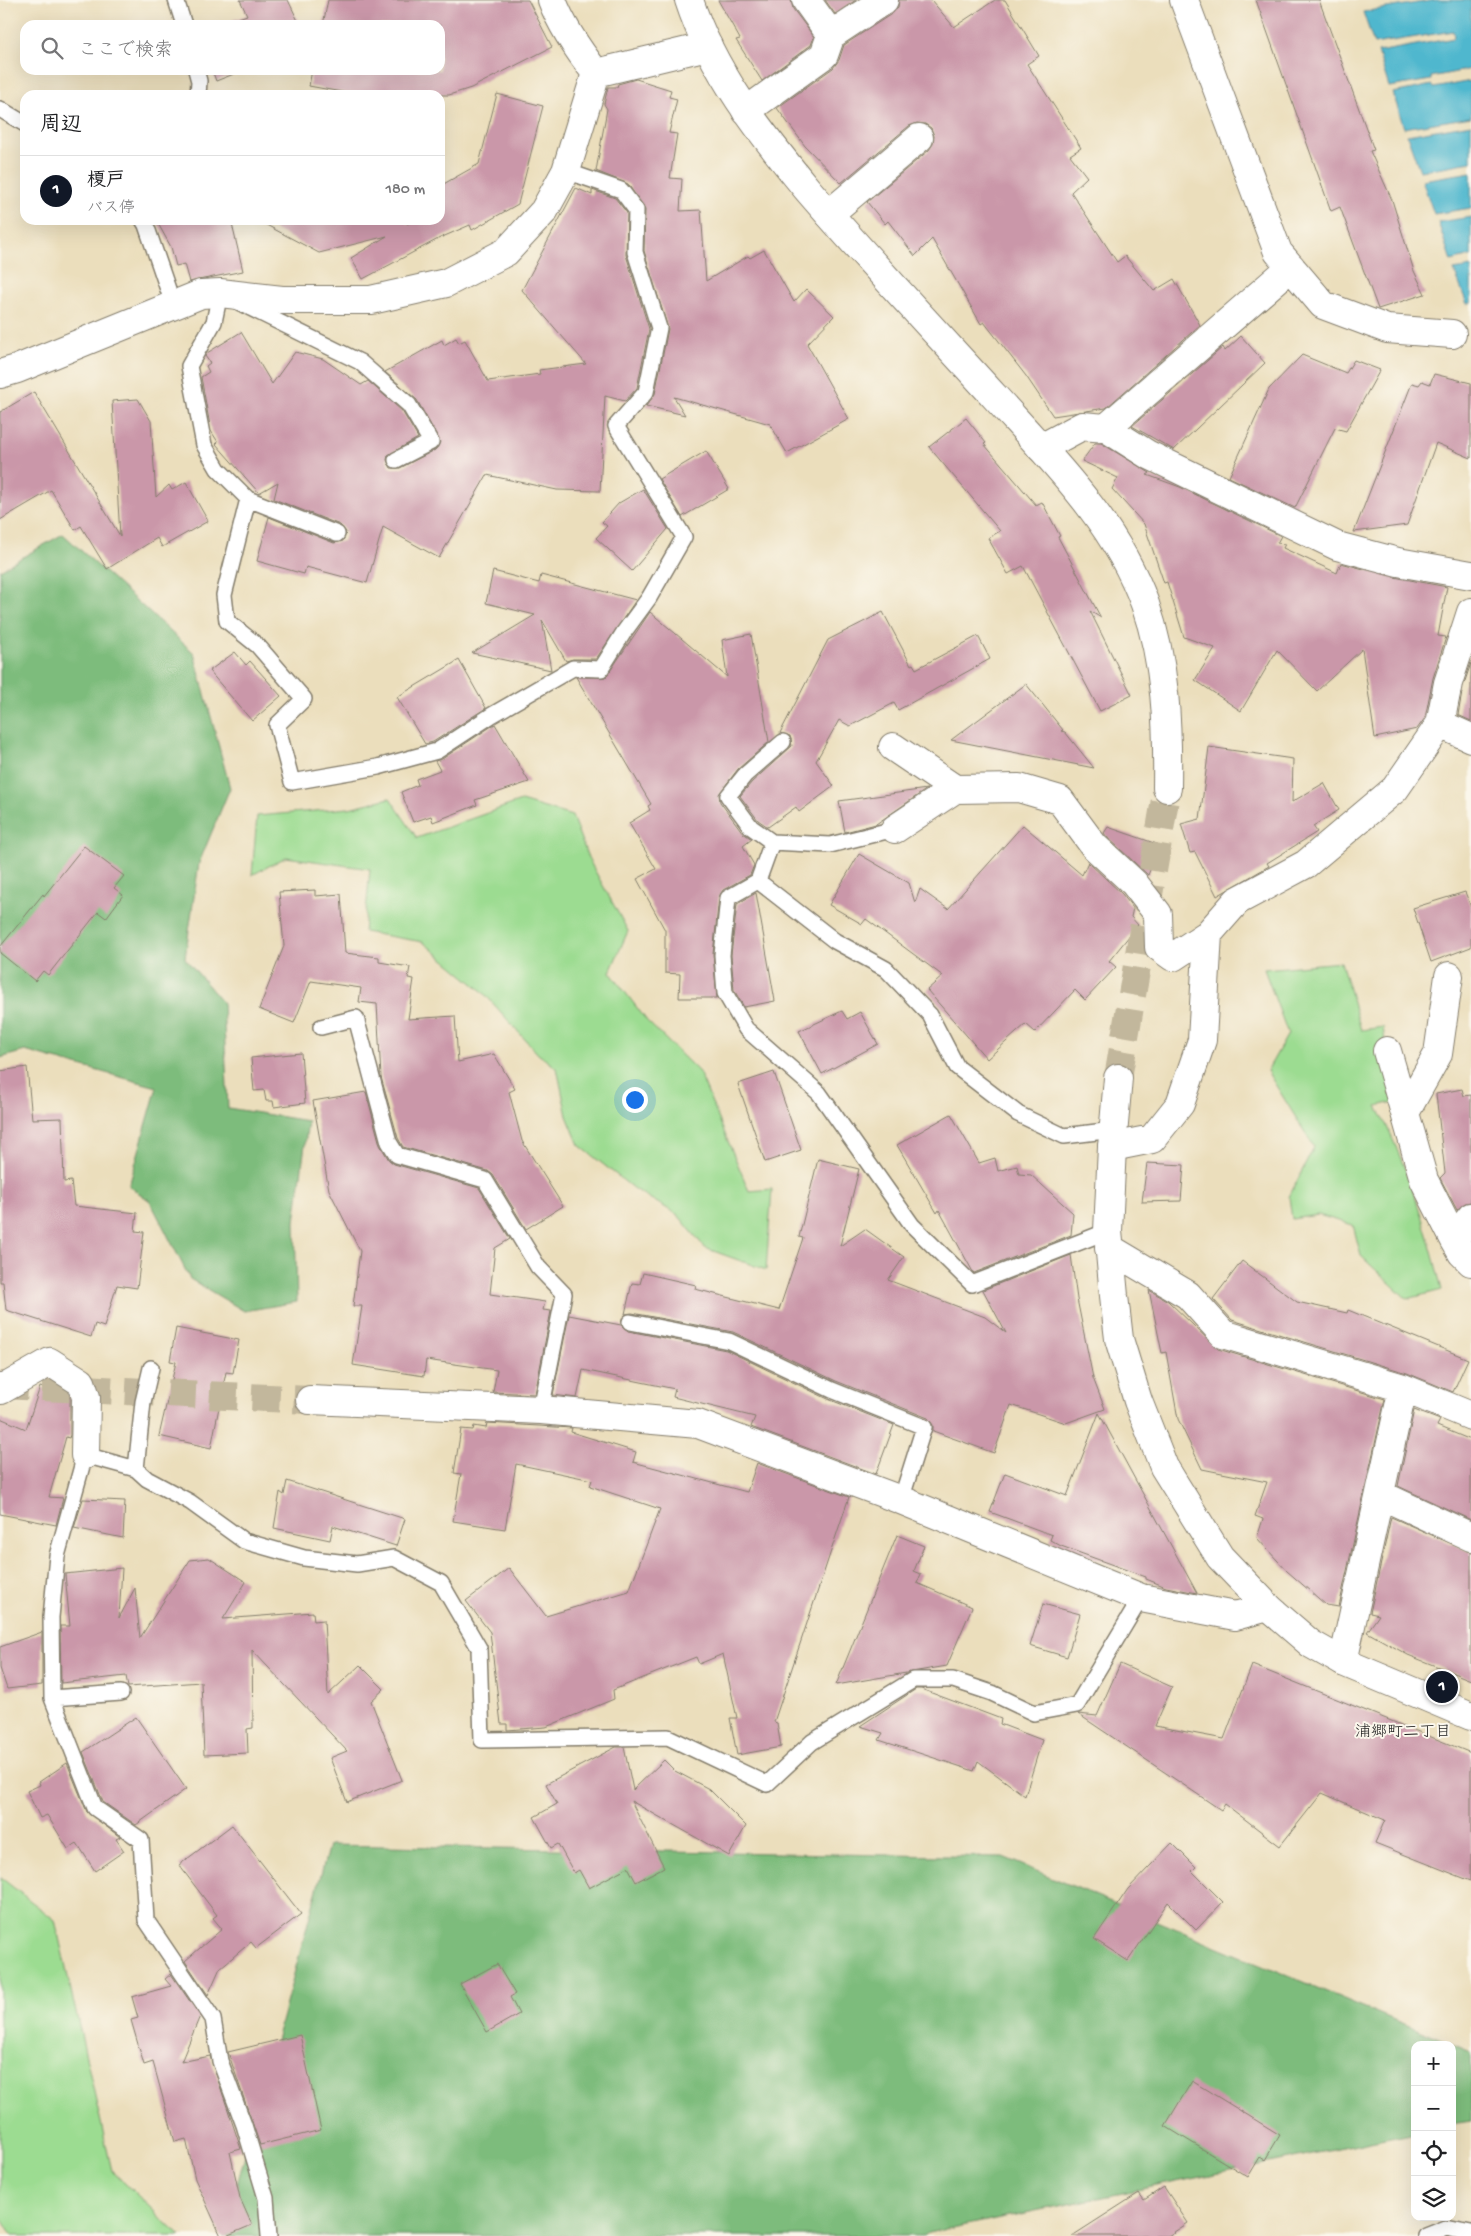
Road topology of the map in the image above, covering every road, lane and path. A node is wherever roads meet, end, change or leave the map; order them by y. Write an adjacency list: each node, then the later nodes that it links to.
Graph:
1 (176, 0): 7 (lane)
2 (552, 0): 10 (street)
3 (689, 0): 9 (street)
4 (806, 0): 8 (street)
5 (884, 0): 8 (street)
6 (1184, 0): 20 (street)
7 (182, 20)
8 (831, 35): 14 (street)
9 (708, 46): 10 (street); 14 (street)
10 (596, 73): 17 (street)
11 (197, 75): 12 (lane)
12 (198, 90)
13 (0, 109): 15 (lane)
14 (746, 111): 18 (street)
15 (20, 121)
16 (919, 138): 18 (street)
17 (566, 171): 21 (street); 28 (lane)
18 (829, 214): 26 (street)
19 (146, 225): 22 (lane)
20 (1290, 267): 23 (street); 25 (street)
21 (220, 293): 22 (street); 27 (lane); 28 (lane)
22 (173, 304): 24 (street)
23 (1452, 334)
24 (0, 374)
25 (1106, 428): 26 (street); 30 (street)
26 (1041, 448): 36 (street)
27 (396, 460)
28 (248, 499): 29 (lane)
29 (337, 534)
30 (1471, 575)
31 (1471, 612): 32 (street)
32 (1440, 724): 33 (street); 41 (street)
33 (1471, 738)
34 (783, 742): 39 (lane)
35 (894, 747): 37 (street)
36 (1167, 788)
37 (955, 789): 38 (street); 41 (street)
38 (895, 829): 39 (lane)
39 (772, 842): 40 (lane)
40 (758, 881): 47 (lane); 49 (lane)
41 (1208, 934): 47 (street)
42 (1449, 976): 46 (street)
43 (321, 1027): 57 (lane)
44 (1387, 1051): 46 (street)
45 (1118, 1078): 47 (street)
46 (1405, 1113): 50 (street)
47 (1112, 1138): 49 (street)
48 (1471, 1217): 50 (street)
49 (1109, 1239): 55 (street); 65 (street)
50 (1454, 1239): 51 (street)
51 (1471, 1262)
52 (630, 1322): 62 (lane)
53 (151, 1368): 60 (lane)
54 (0, 1388): 59 (street)
55 (1403, 1388): 58 (street); 61 (street)
56 (310, 1400): 57 (street)
57 (541, 1410): 62 (street)
58 (1471, 1416)
59 (84, 1455): 60 (lane); 68 (lane)
60 (136, 1469): 64 (lane)
61 (1381, 1495): 63 (street); 66 (street)
62 (901, 1500): 64 (street)
63 (1471, 1537)
64 (1141, 1598): 65 (street)
65 (1268, 1607): 66 (street)
66 (1343, 1662): 69 (street)
67 (122, 1693): 68 (lane)
68 (52, 1698): 71 (lane)
69 (1471, 1716)
70 (1471, 2233): 72 (lane)
71 (269, 2236)
72 (1426, 2236)

